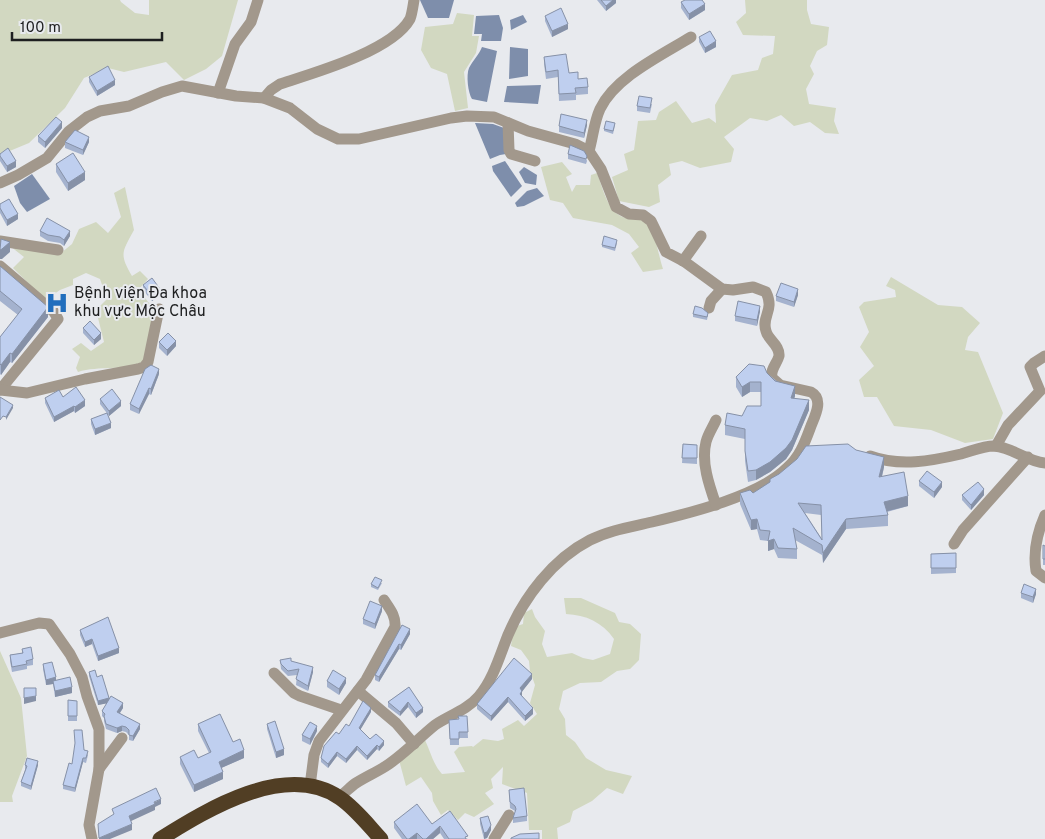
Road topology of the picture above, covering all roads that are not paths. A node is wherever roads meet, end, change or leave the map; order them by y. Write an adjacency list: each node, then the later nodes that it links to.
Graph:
1 (258, 0): 4 (street)
2 (414, 0): 5 (street)
3 (691, 37): 7 (street)
4 (218, 93): 5 (street); 9 (street)
5 (264, 98): 6 (street)
6 (508, 123): 7 (street); 8 (street)
7 (589, 151): 13 (street)
8 (535, 161)
9 (0, 183)
10 (701, 236): 13 (street)
11 (0, 242): 12 (street)
12 (58, 250)
13 (683, 261): 15 (street)
14 (0, 266): 17 (street)
15 (722, 289): 16 (street); 25 (street)
16 (709, 308)
17 (159, 309)
18 (1045, 356): 19 (street)
19 (1042, 392): 21 (street)
20 (716, 420): 25 (street)
21 (996, 446): 22 (street); 23 (street)
22 (860, 453)
23 (1028, 458): 24 (street); 27 (street)
24 (1045, 463)
25 (716, 505): 35 (street)
26 (1045, 515): 28 (street)
27 (954, 544)
28 (1045, 578)
29 (384, 600): 32 (street)
30 (0, 633): 36 (street)
31 (274, 673): 33 (street)
32 (358, 691): 33 (street); 35 (street)
33 (341, 710): 37 (street)
34 (122, 738): 36 (street)
35 (414, 744): 38 (street)
36 (100, 768): 40 (street)
37 (310, 786): 38 (highway); 41 (highway)
38 (339, 798): 42 (highway)
39 (508, 814): 43 (street)
40 (92, 839)
41 (160, 839)
42 (381, 839)
43 (494, 839)

